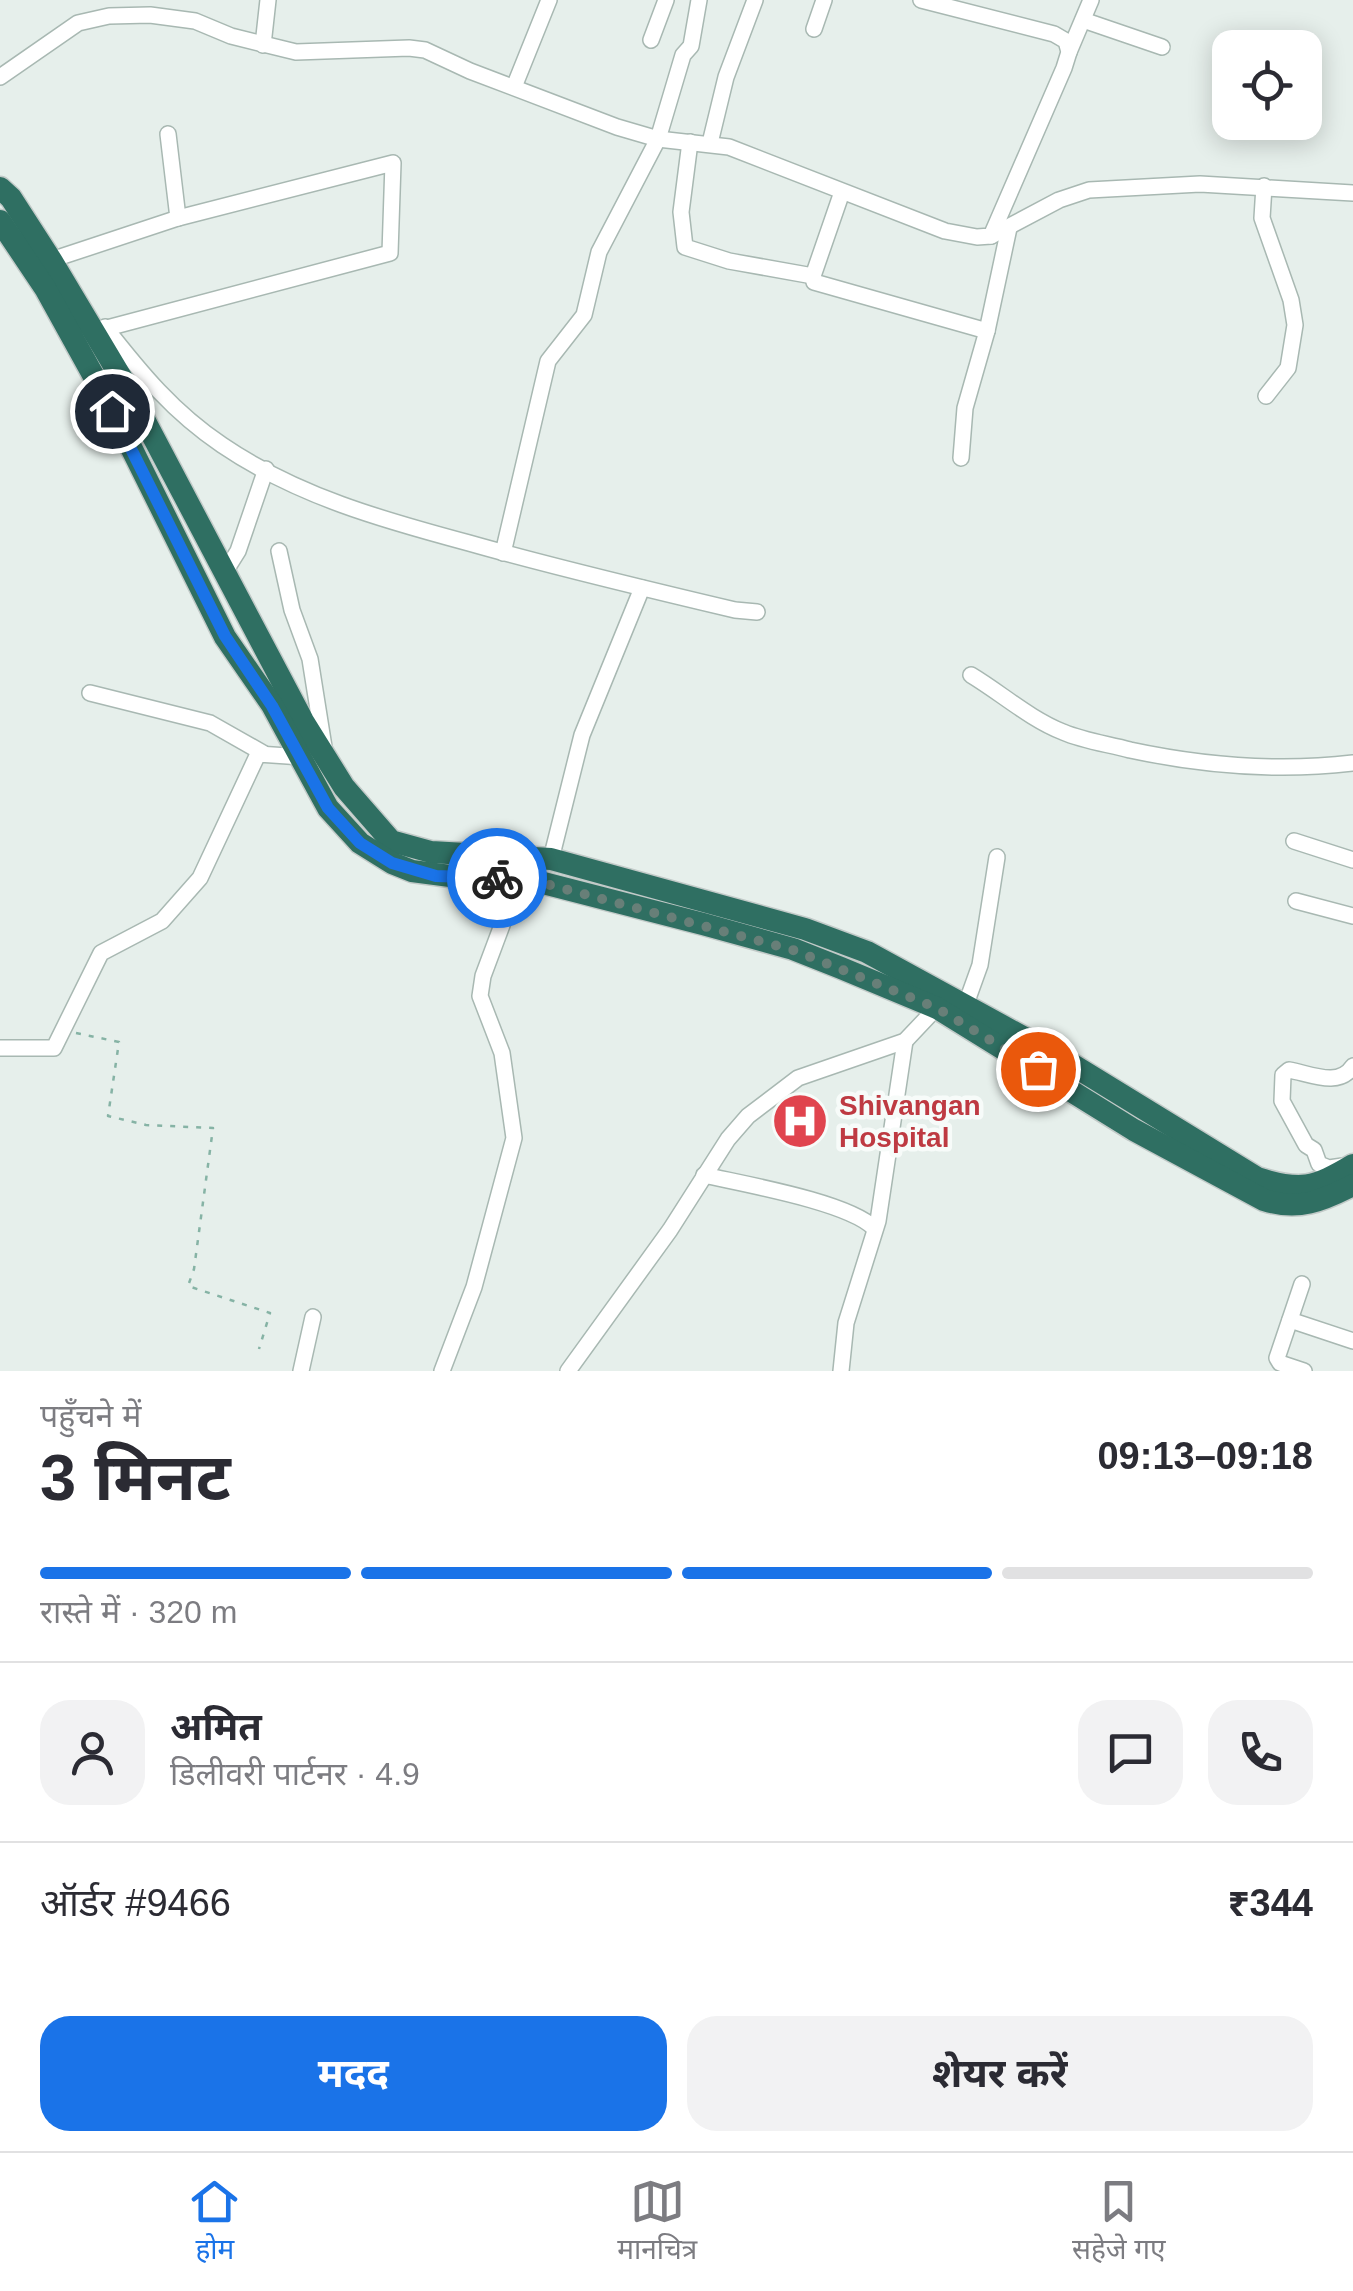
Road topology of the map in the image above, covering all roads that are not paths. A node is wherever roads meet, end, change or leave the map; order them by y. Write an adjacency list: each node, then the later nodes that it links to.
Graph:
1 (287, 0): 9 (street)
2 (548, 0): 17 (street)
3 (666, 0): 12 (street)
4 (700, 0): 19 (street)
5 (755, 0): 21 (street)
6 (824, 0): 11 (street)
7 (920, 0): 15 (street)
8 (1091, 0): 10 (street)
9 (267, 4): 13 (street)
10 (1083, 20): 14 (street); 15 (street)
11 (814, 29)
12 (651, 40)
13 (264, 45): 16 (street); 17 (street)
14 (1162, 47)
15 (1069, 52): 29 (street)
16 (0, 77)
17 (514, 87): 19 (street)
18 (168, 134): 26 (street)
19 (658, 139): 20 (street); 38 (street)
20 (690, 142): 21 (street); 31 (street)
21 (710, 143): 24 (street)
22 (1264, 186): 25 (street); 28 (street); 34 (street)
23 (0, 188): 30 (highway)
24 (842, 192): 29 (street); 31 (street)
25 (1353, 193)
26 (178, 218): 30 (street); 32 (street)
27 (0, 221): 45 (highway)
28 (1009, 228): 29 (street); 33 (street)
29 (991, 236)
30 (51, 260): 32 (highway)
31 (813, 276): 33 (street)
32 (98, 330): 36 (street); 39 (highway)
33 (987, 331): 35 (street)
34 (1266, 396)
35 (961, 458)
36 (266, 469): 38 (street); 39 (street)
37 (279, 551): 46 (street)
38 (503, 553): 40 (street)
39 (223, 574): 46 (highway)
40 (642, 588): 41 (street); 50 (street)
41 (757, 612)
42 (970, 675): 47 (street)
43 (90, 694): 44 (street)
44 (264, 752): 45 (street); 57 (street)
45 (302, 757): 52 (highway)
46 (326, 760): 50 (highway)
47 (1353, 763)
48 (1294, 841): 51 (street)
49 (996, 857): 55 (street)
50 (551, 860): 55 (highway)
51 (1353, 860)
52 (520, 877): 55 (highway); 68 (street)
53 (1296, 901): 54 (street)
54 (1353, 916)
55 (951, 1002): 56 (street); 59 (highway); 61 (highway)
56 (905, 1040): 60 (street); 62 (street)
57 (0, 1048)
58 (1353, 1066): 59 (street)
59 (1353, 1164)
60 (704, 1175): 62 (street); 69 (street)
61 (1353, 1184)
62 (874, 1228): 70 (street)
63 (1302, 1284): 65 (street)
64 (314, 1317): 67 (street)
65 (1290, 1320): 66 (street); 71 (street)
66 (1353, 1341)
67 (301, 1371)
68 (442, 1371)
69 (568, 1371)
70 (841, 1371)
71 (1304, 1371)

